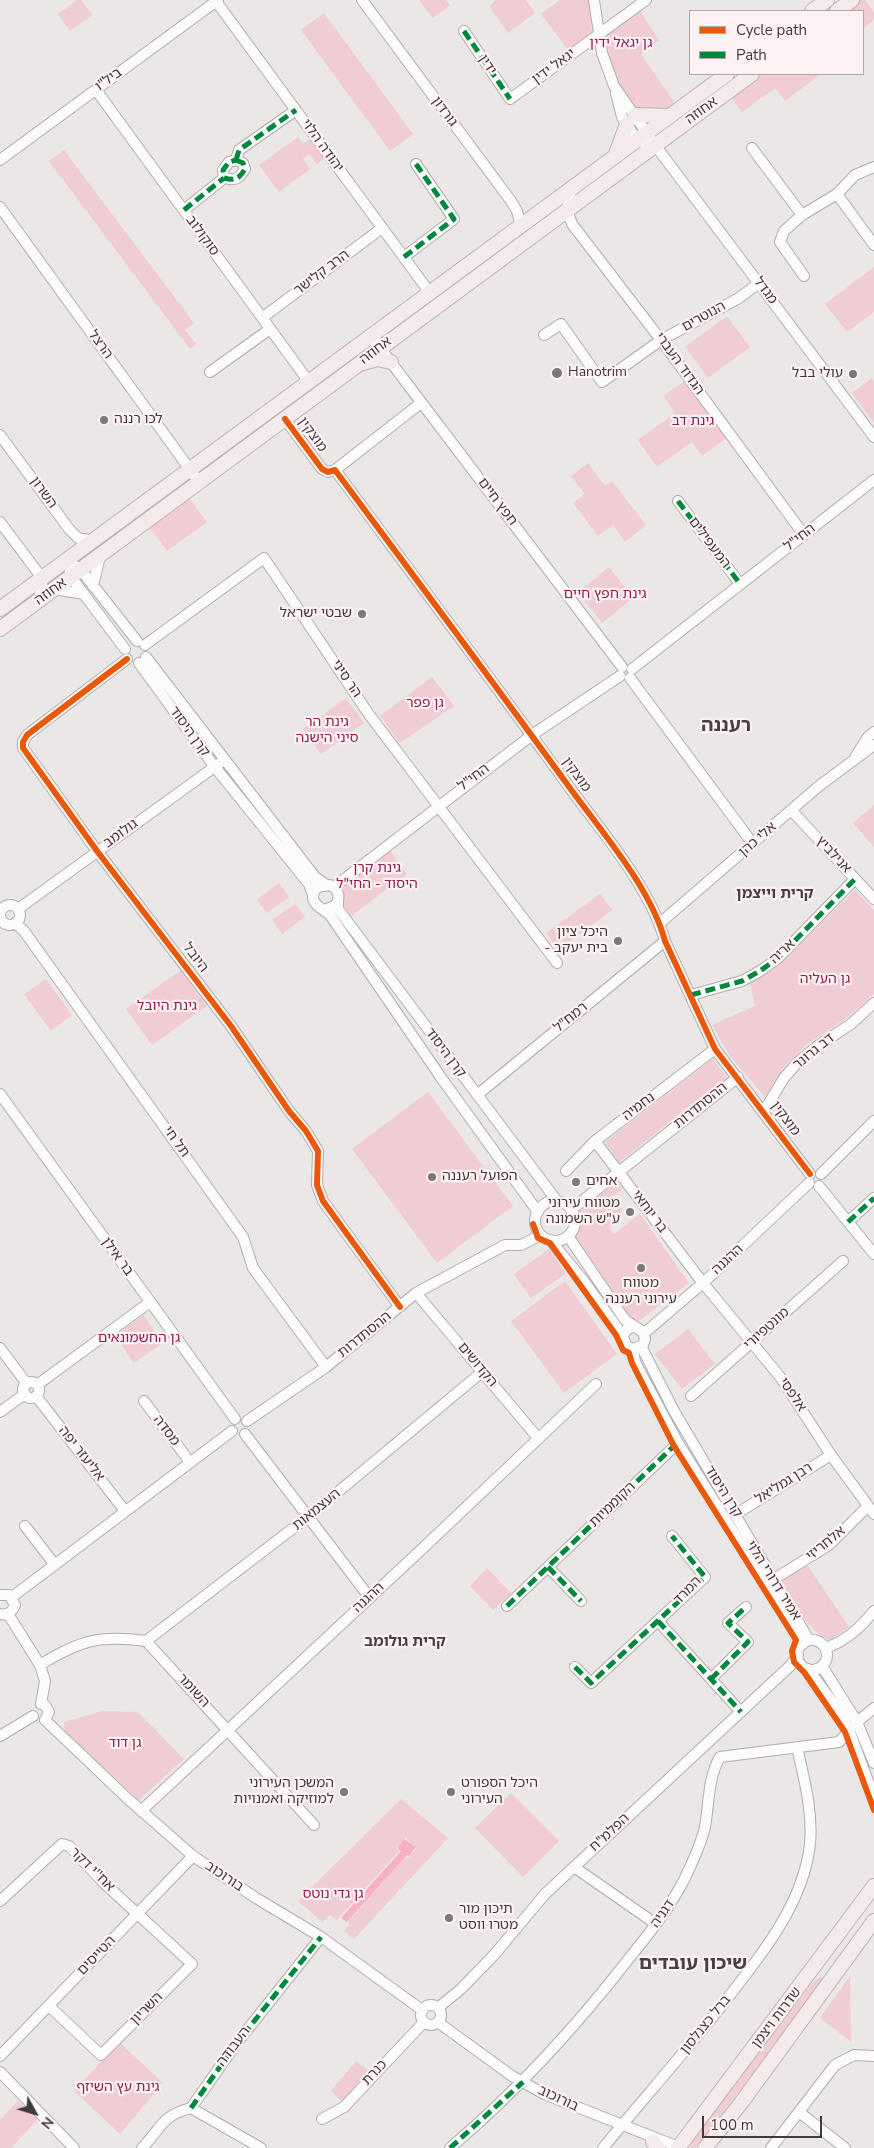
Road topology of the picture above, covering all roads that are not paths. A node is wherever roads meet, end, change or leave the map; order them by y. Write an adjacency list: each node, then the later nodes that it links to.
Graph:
1 (362, 0): 33 (street, גורדון)
2 (594, 0): 10 (street, מגדל)
3 (646, 0): 10 (street, יגאל ידין)
4 (827, 0): 7 (main road)
5 (852, 0): 8 (main road)
6 (216, 1): 13 (street, ביל"ו); 15 (street, יהודה הלוי)
7 (813, 10)
8 (838, 10)
9 (464, 31): 14 (street, ידין)
10 (598, 35): 14 (street, יגאל ידין); 17 (street, מגדל)
11 (726, 75): 16 (main road, אחוזה)
12 (751, 75): 19 (main road, אחוזה)
13 (96, 90): 22 (street, ביל"ו); 30 (street, סוקולוב)
14 (510, 99)
15 (296, 110): 23 (street); 34 (street, יהודה הלוי)
16 (669, 116): 17 (main road); 18 (main road, אחוזה)
17 (631, 120): 18 (street, מגדל); 21 (main road)
18 (642, 136): 19 (street, מגדל); 21 (main road, אחוזה)
19 (655, 146): 31 (main road, אחוזה); 38 (street, מגדל)
20 (752, 148): 32 (street)
21 (615, 156): 27 (main road, אחוזה)
22 (0, 160)
23 (236, 160): 26 (street); 26 (street)
24 (416, 164): 36 (street)
25 (874, 167): 28 (street)
26 (224, 178): 30 (street)
27 (571, 189): 31 (street); 33 (main road, אחוזה)
28 (837, 194): 32 (street); 35 (street)
29 (0, 207): 54 (street, הרצל)
30 (184, 210): 40 (street, סוקולוב)
31 (567, 210): 44 (street, הגדוד העברי); 45 (main road, אחוזה)
32 (802, 216): 37 (street)
33 (521, 226): 39 (main road, אחוזה)
34 (382, 228): 36 (street, יהודה הלוי); 40 (street, הרב קלישר)
35 (874, 245)
36 (404, 257): 39 (street, יהודה הלוי)
37 (804, 276)
38 (759, 283): 44 (street, הנוטרים); 53 (street, מגדל)
39 (430, 293): 43 (main road, אחוזה)
40 (262, 318): 41 (street, סוקולוב)
41 (270, 329): 48 (street); 49 (street, סוקולוב)
42 (544, 335): 44 (street, הנוטרים)
43 (371, 336): 45 (street, חפץ חיים); 49 (main road, אחוזה)
44 (661, 340): 60 (street, הגדוד העברי)
45 (380, 348): 46 (street, חפץ חיים); 47 (main road, אחוזה)
46 (391, 362): 47 (main road); 50 (street, חפץ חיים)
47 (358, 365): 51 (main road, אחוזה)
48 (210, 372)
49 (309, 382): 54 (main road, אחוזה)
50 (421, 403): 55 (street); 76 (street, חפץ חיים)
51 (285, 419): 55 (street, מוצקין); 57 (main road, אחוזה)
52 (0, 435): 61 (street, השרון)
53 (874, 437)
54 (190, 470): 57 (street, הרצל); 61 (main road, אחוזה)
55 (335, 470): 78 (street, מוצקין)
56 (874, 480): 60 (street, החי"ל)
57 (199, 482): 62 (main road, אחוזה)
58 (678, 501): 66 (street, המעפילים)
59 (0, 522): 65 (street)
60 (804, 535): 66 (street, החי"ל)
61 (94, 541): 63 (main road, אחוזה)
62 (100, 556): 64 (main road, אחוזה); 67 (street)
63 (67, 561): 64 (street); 65 (main road, אחוזה)
64 (76, 574): 67 (street); 68 (main road, אחוזה); 69 (street)
65 (42, 578): 70 (street); 71 (main road, אחוזה)
66 (740, 584): 76 (street, החי"ל)
67 (93, 586): 73 (street)
68 (54, 589): 69 (street); 70 (main road, אחוזה)
69 (84, 594): 74 (street)
70 (38, 601): 72 (main road, אחוזה)
71 (0, 610)
72 (0, 629)
73 (140, 643): 74 (street); 75 (street); 83 (street, הר סיני)
74 (126, 654): 75 (street); 86 (street, היובל)
75 (142, 660): 81 (street, קרן היסוד); 82 (street, קרן היסוד)
76 (626, 673): 78 (street, החי"ל); 85 (street, חפץ חיים)
77 (874, 732): 80 (street, אלי כהן)
78 (532, 735): 83 (street, החי"ל); 96 (street, מוצקין)
79 (874, 745): 80 (street, אלי כהן)
80 (856, 757): 84 (street, אלי כהן)
81 (225, 759): 82 (street, גולומב); 88 (street, קרן היסוד)
82 (214, 766): 86 (street, גולומב); 89 (street, קרן היסוד)
83 (439, 805): 88 (street, החי"ל); 99 (street, הר סיני)
84 (792, 811): 85 (street, אלי כהן); 87 (street, אנילביץ)
85 (753, 844): 96 (street, אלי כהן)
86 (97, 851): 93 (street, גולומב); 125 (street, היובל)
87 (855, 879): 90 (street, אנילביץ); 100 (street, אריה)
88 (330, 886): 89 (street); 91 (street)
89 (313, 895): 94 (street)
90 (874, 899)
91 (338, 902): 94 (street); 105 (street, קרן היסוד)
92 (2, 904): 93 (street); 97 (street)
93 (18, 909): 95 (street)
94 (324, 910): 115 (street, קרן היסוד)
95 (15, 923): 97 (street); 131 (street, תל חי)
96 (660, 923): 98 (street, מוצקין)
97 (2, 924)
98 (665, 941): 100 (street, מוצקין); 105 (street, רמח"ל)
99 (557, 964)
100 (691, 995): 102 (street, מוצקין)
101 (874, 1004): 106 (street, דב גרונר)
102 (715, 1049): 103 (street, מוצקין); 108 (street, נחמיה)
103 (738, 1077): 106 (street, מוצקין); 110 (street, ההסתדרות)
104 (0, 1094): 124 (street, בר אילן)
105 (477, 1095): 113 (street, קרן היסוד)
106 (764, 1111): 111 (street, מוצקין)
107 (874, 1121): 111 (street, ההגנה)
108 (595, 1141): 109 (street, נחמיה); 110 (street, בר יוחאי)
109 (566, 1171)
110 (619, 1172): 114 (street, ההסתדרות); 122 (street, בר יוחאי)
111 (815, 1179): 116 (street, מוצקין); 122 (street, ההגנה)
112 (874, 1198): 116 (street)
113 (557, 1202): 114 (street); 115 (street)
114 (571, 1210): 118 (street)
115 (538, 1212): 117 (street)
116 (848, 1222): 120 (street, מוצקין)
117 (541, 1235): 119 (street); 123 (street, ההסתדרות)
118 (568, 1236): 119 (street); 126 (street)
119 (551, 1241): 127 (street)
120 (874, 1254)
121 (843, 1261): 128 (street, מונטפיורי)
122 (703, 1283): 126 (street, ההגנה); 128 (street, אלפסי)
123 (416, 1293): 125 (street, ההסתדרות); 132 (street, הקדושים)
124 (150, 1302): 134 (street); 138 (street, בר אילן)
125 (400, 1307): 131 (street, ההסתדרות)
126 (639, 1329): 127 (street); 130 (street)
127 (623, 1336): 130 (street)
128 (752, 1342): 135 (street, מונטפיורי); 144 (street, אלפסי)
129 (0, 1348): 134 (street)
130 (637, 1348): 143 (street, קרן היסוד); 148 (street, קרן היסוד)
131 (326, 1367): 139 (street, ההסתדרות)
132 (482, 1372): 142 (street, הקדושים); 149 (street, העצמאות)
133 (596, 1384): 142 (street, ההגנה)
134 (30, 1388): 137 (street); 147 (street, אליעזר יפה)
135 (691, 1396)
136 (144, 1401): 145 (street, מסדה)
137 (0, 1412)
138 (235, 1419): 139 (street); 140 (street)
139 (247, 1421): 141 (street)
140 (232, 1431): 141 (street); 145 (street)
141 (245, 1434): 149 (street)
142 (538, 1438): 157 (street, ההגנה)
143 (678, 1442): 153 (street, הקוממיות); 165 (street, קרן היסוד)
144 (831, 1455): 146 (street, אלפסי); 148 (street, רבן גמליאל)
145 (190, 1462): 147 (street)
146 (871, 1510): 154 (street, אלחריזי)
147 (125, 1511): 152 (street)
148 (736, 1514): 165 (street, קרן היסוד)
149 (309, 1516): 157 (street); 164 (street, העצמאות)
150 (25, 1526): 152 (street)
151 (672, 1536): 163 (street, המרד)
152 (54, 1564): 156 (street)
153 (548, 1567): 158 (street); 159 (street, הקוממיות)
154 (779, 1576)
155 (0, 1594): 156 (street)
156 (12, 1597): 162 (street)
157 (370, 1598): 180 (street, ההגנה)
158 (581, 1601)
159 (507, 1606)
160 (746, 1607): 173 (street)
161 (874, 1611): 166 (street)
162 (4, 1614): 168 (street)
163 (658, 1621): 169 (street, המרד); 173 (street)
164 (146, 1641): 168 (street); 180 (street, השומר)
165 (806, 1642): 166 (street); 167 (street)
166 (826, 1648): 171 (street)
167 (798, 1655): 170 (street, הפלמ"ח); 172 (street)
168 (40, 1665): 174 (street)
169 (576, 1666)
170 (790, 1666): 172 (street); 176 (street, הפלמ"ח)
171 (822, 1666): 172 (street); 179 (street)
172 (806, 1668): 181 (street)
173 (710, 1679): 176 (street)
174 (41, 1704): 177 (street); 178 (street)
175 (874, 1708): 179 (street, דגניה)
176 (741, 1712): 189 (street, הפלמ"ח)
177 (33, 1716): 178 (street); 182 (street)
178 (45, 1720): 186 (street, בורוכוב)
179 (857, 1722): 181 (street, דגניה); 184 (street)
180 (227, 1729): 186 (street, ההגנה); 187 (street, השומר)
181 (850, 1730): 183 (street, דגניה); 185 (street)
182 (0, 1736)
183 (797, 1747): 194 (street, דגניה); 211 (street, ברל כצנלסון)
184 (874, 1763)
185 (874, 1797)
186 (141, 1811): 188 (street, בורוכוב)
187 (314, 1825)
188 (194, 1856): 192 (street, הטייסים); 196 (street, בורוכוב)
189 (574, 1867): 194 (street); 199 (street, הפלמ"ח)
190 (874, 1886): 214 (main road, שדרות ויצמן)
191 (0, 1901): 192 (street, אח''י דקר)
192 (138, 1914): 198 (street, הטייסים); 198 (street, השריון)
193 (874, 1922): 197 (main road, שדרות ויצמן)
194 (656, 1924): 206 (street, דגניה)
195 (874, 1928): 197 (main road)
196 (321, 1937): 200 (street, בורוכוב); 207 (street, העבודה)
197 (862, 1938): 209 (main road, שדרות ויצמן)
198 (49, 2006): 203 (street, הטייסים)
199 (439, 2007): 200 (street); 202 (street)
200 (422, 2010): 201 (street)
201 (424, 2022): 202 (street); 210 (street, כנרת)
202 (439, 2023): 206 (street, בורוכוב)
203 (0, 2056)
204 (874, 2056): 208 (street)
205 (0, 2072): 215 (street)
206 (523, 2082): 211 (street, בורוכוב); 218 (street, דגניה)
207 (191, 2108): 216 (street); 217 (street)
208 (799, 2112): 222 (street); 223 (street)
209 (733, 2114): 220 (main road, שדרות ויצמן); 221 (street)
210 (322, 2119)
211 (622, 2126): 212 (street, בורוכוב); 219 (street, ברל כצנלסון)
212 (633, 2129): 213 (street, בורוכוב); 214 (street, בורוכוב)
213 (657, 2146)
214 (679, 2147)
215 (74, 2148)
216 (142, 2148)
217 (261, 2148)
218 (450, 2148)
219 (603, 2148)
220 (705, 2148)
221 (712, 2148)
222 (771, 2148)
223 (845, 2148)

